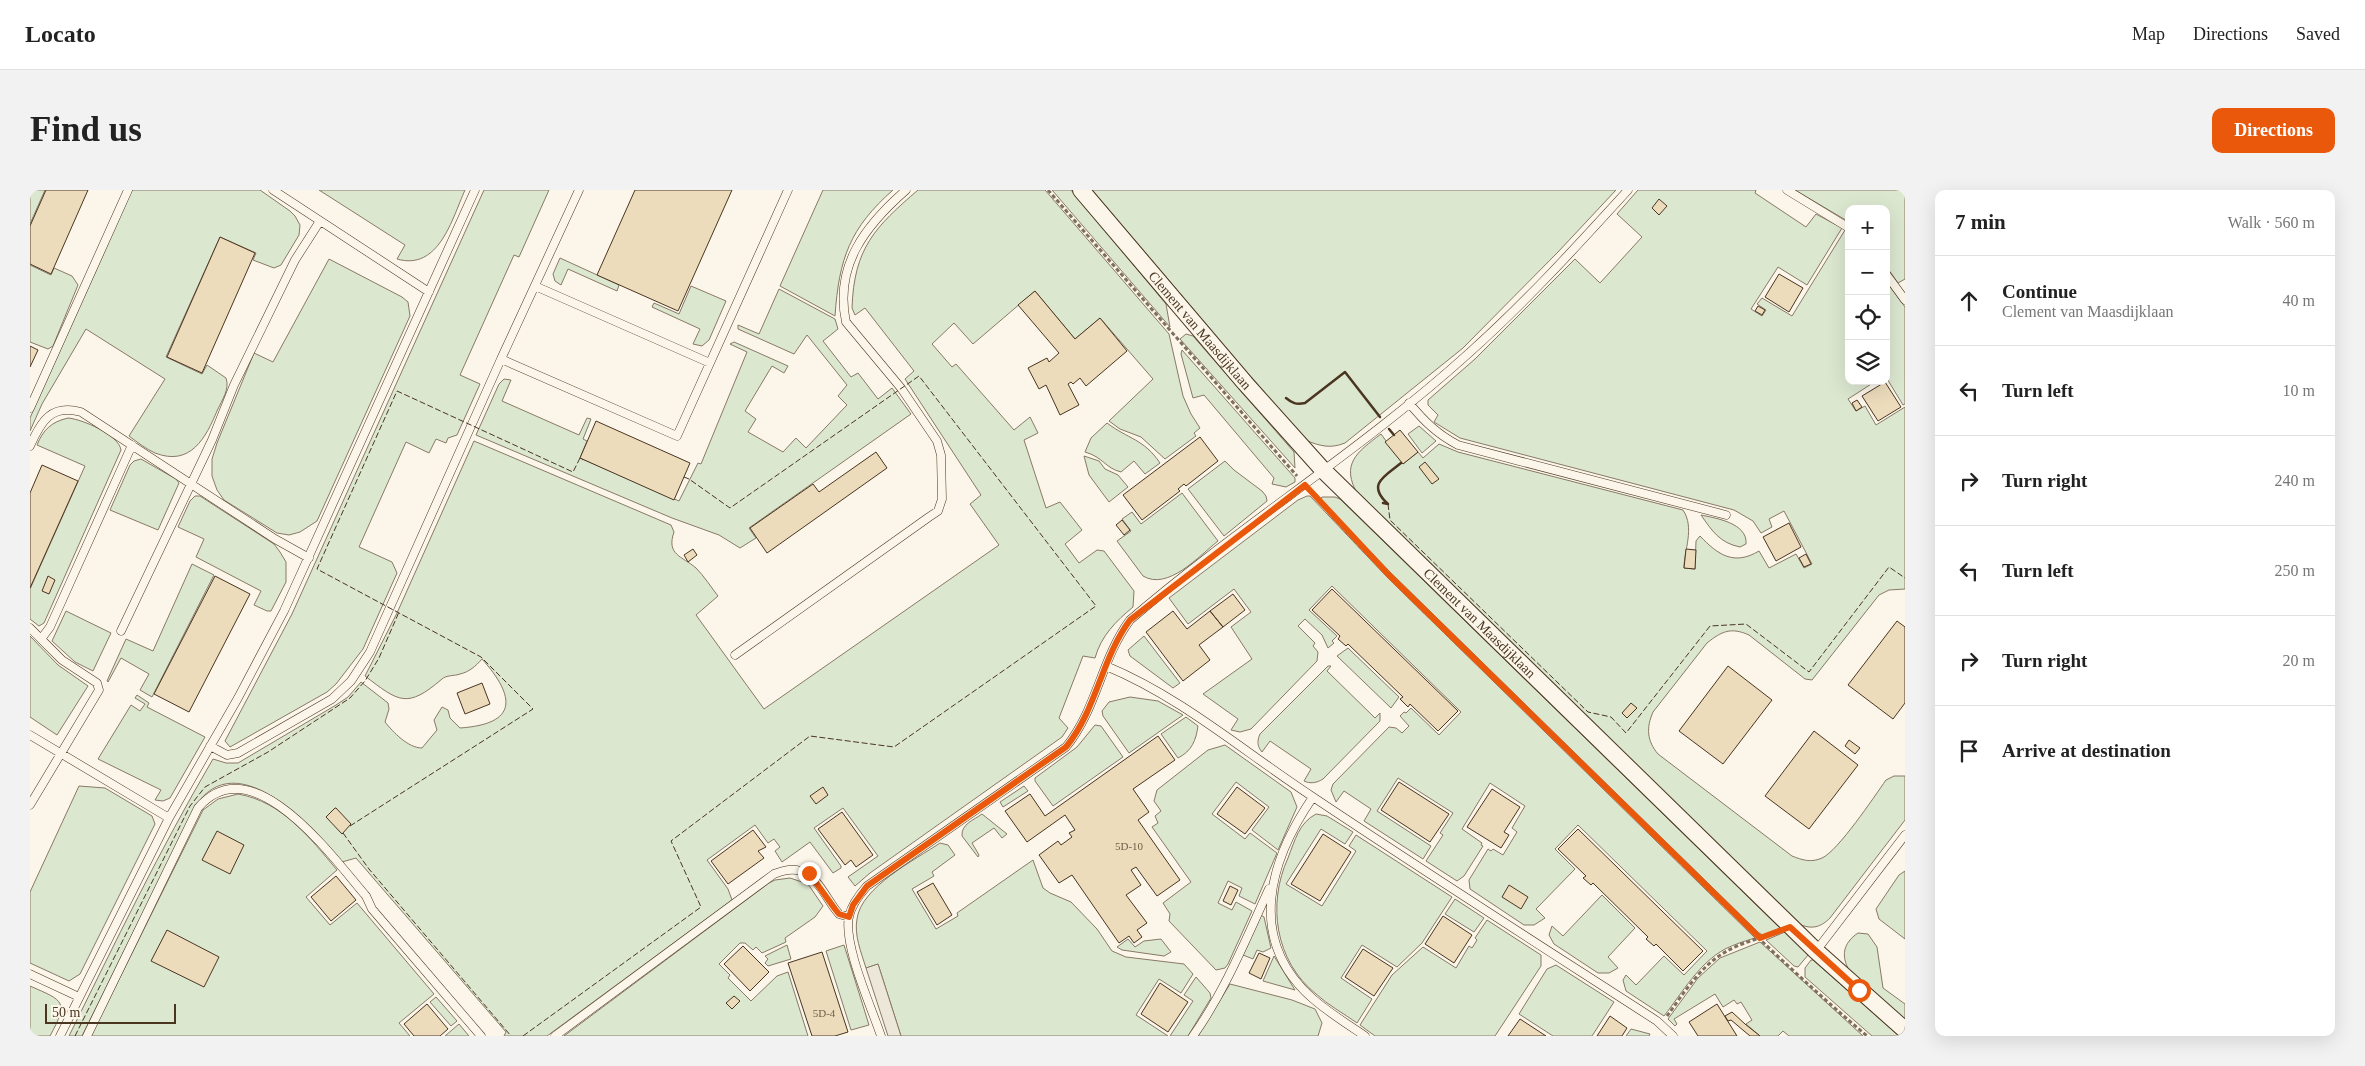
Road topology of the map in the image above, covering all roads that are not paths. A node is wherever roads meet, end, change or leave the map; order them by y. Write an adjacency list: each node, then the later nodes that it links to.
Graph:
1 (128, 190): 19 (lane)
2 (273, 190): 10 (lane)
3 (475, 190): 14 (lane)
4 (579, 190): 13 (lane)
5 (788, 190): 17 (lane)
6 (906, 190): 29 (lane)
7 (1081, 190): 22 (street, Clement van Maasdijklaan)
8 (1628, 190): 18 (lane)
9 (1787, 190): 11 (lane)
10 (320, 221): 14 (lane); 23 (lane)
11 (1845, 226)
12 (1890, 279): 15 (lane)
13 (535, 286): 16 (lane); 17 (lane)
14 (430, 292): 25 (lane)
15 (1905, 300)
16 (501, 359): 17 (lane); 32 (lane)
17 (710, 362)
18 (1409, 404): 22 (lane); 24 (lane)
19 (30, 408)
20 (132, 445): 21 (lane); 23 (lane); 28 (lane)
21 (30, 446)
22 (1323, 470): 30 (lane); 40 (street, Clement van Maasdijklaan)
23 (190, 483): 25 (lane); 27 (lane)
24 (1726, 515)
25 (309, 558): 32 (lane)
26 (30, 628): 28 (lane)
27 (121, 631)
28 (41, 639): 33 (lane)
29 (735, 655)
30 (1106, 666): 34 (lane); 39 (lane)
31 (30, 735): 33 (lane)
32 (210, 746): 36 (lane)
33 (61, 754): 35 (lane); 36 (lane)
34 (1313, 797): 38 (lane); 51 (lane)
35 (30, 805)
36 (170, 818): 42 (lane)
37 (1903, 840): 40 (lane)
38 (1274, 878): 49 (lane); 50 (lane)
39 (849, 917): 47 (lane); 48 (lane)
40 (1816, 951): 43 (street, Clement van Maasdijklaan)
41 (30, 974): 42 (lane)
42 (80, 997): 44 (lane)
43 (1905, 1030)
44 (60, 1036)
45 (87, 1036): 46 (lane)
46 (481, 1036)
47 (555, 1036)
48 (881, 1036)
49 (1193, 1036)
50 (1365, 1036)
51 (1673, 1036)

